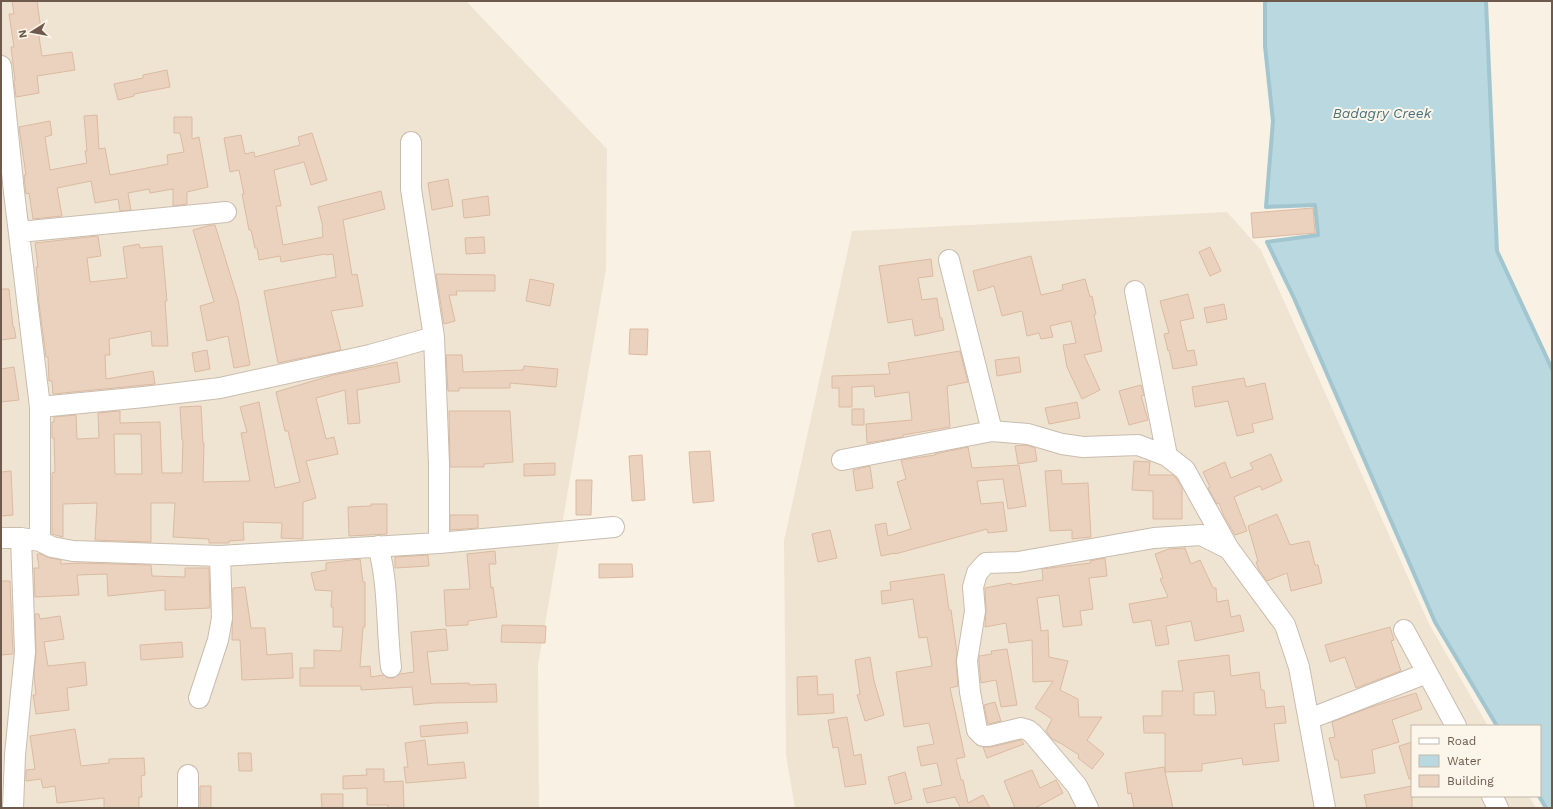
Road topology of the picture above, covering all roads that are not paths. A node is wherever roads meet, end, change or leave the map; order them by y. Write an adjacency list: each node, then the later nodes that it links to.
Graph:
1 (1, 66): 4 (street)
2 (411, 142): 7 (street)
3 (226, 212): 4 (street)
4 (19, 232): 8 (street)
5 (949, 260): 9 (street)
6 (1136, 291): 10 (street)
7 (434, 337): 8 (street); 15 (street)
8 (40, 407): 14 (street)
9 (992, 431): 10 (street); 11 (street)
10 (1167, 456): 17 (street)
11 (842, 460)
12 (614, 527): 15 (street)
13 (1, 538): 14 (street)
14 (30, 540): 18 (street); 27 (street)
15 (439, 543): 16 (street)
16 (378, 546): 18 (street); 20 (street)
17 (1230, 549): 23 (street); 29 (street)
18 (220, 556): 22 (street)
19 (1404, 630): 21 (street)
20 (391, 667)
21 (1427, 673): 23 (street); 24 (street)
22 (199, 698)
23 (1309, 719): 30 (street)
24 (1455, 725)
25 (188, 775): 28 (street)
26 (1492, 797): 31 (street)
27 (13, 808)
28 (188, 808)
29 (1088, 808)
30 (1325, 808)
31 (1498, 808)

